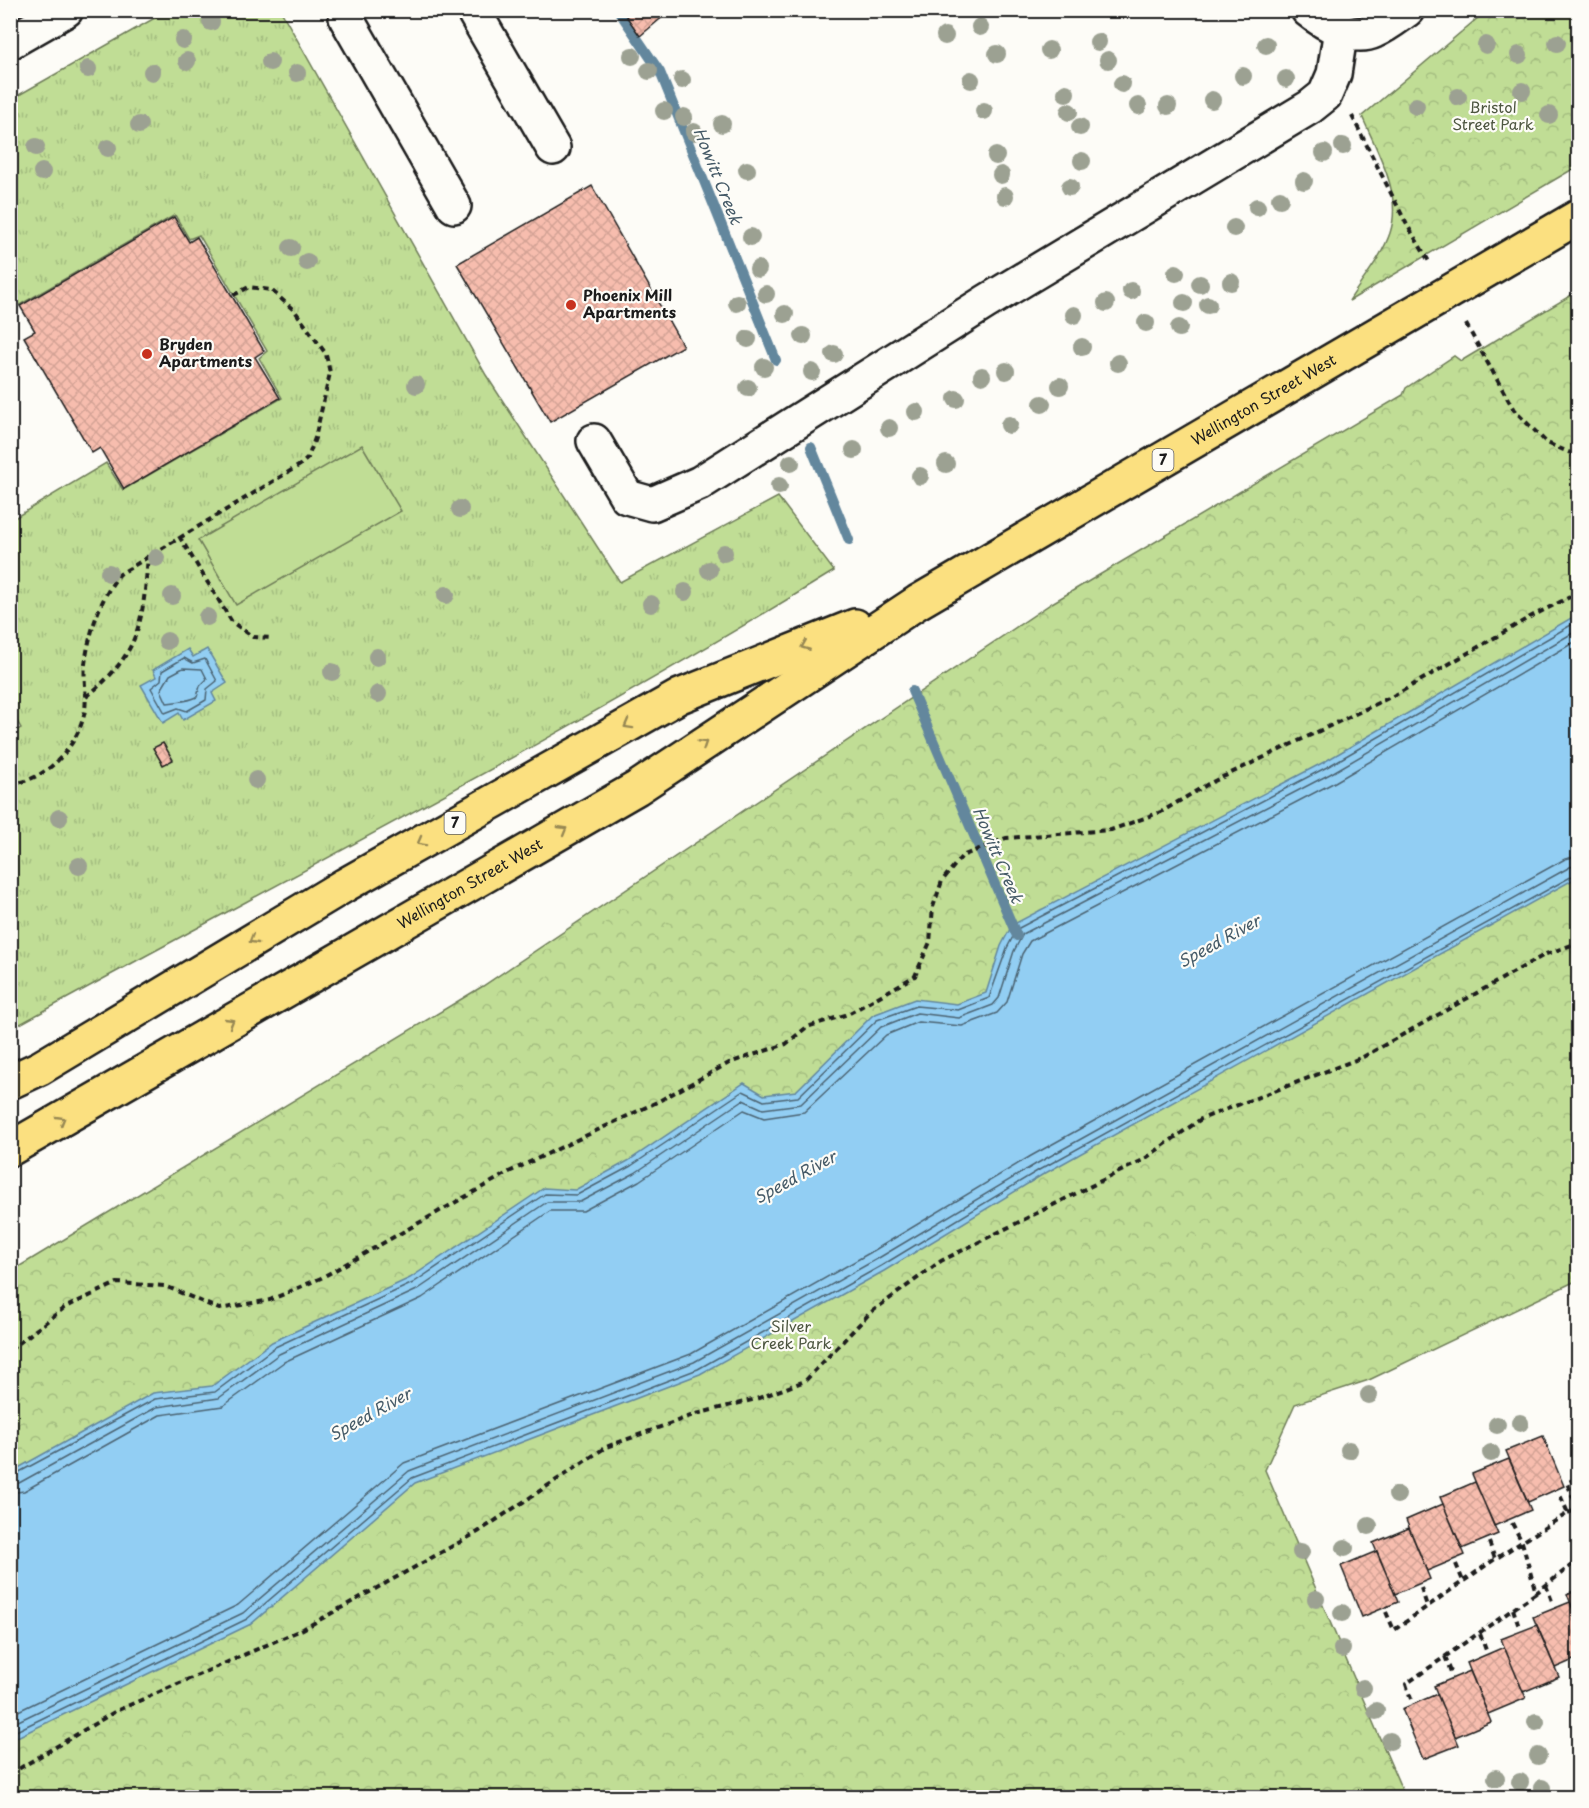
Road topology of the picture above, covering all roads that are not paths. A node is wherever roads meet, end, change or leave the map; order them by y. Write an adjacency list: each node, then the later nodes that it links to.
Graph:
1 (66, 10): 7 (street)
2 (347, 10): 9 (street)
3 (473, 10): 8 (street)
4 (1308, 10): 6 (street)
5 (1407, 10): 6 (street)
6 (1341, 29): 11 (street)
7 (10, 42)
8 (553, 148)
9 (454, 206)
10 (1578, 217): 12 (main road, Wellington Street West / 7)
11 (594, 441)
12 (918, 602): 13 (main road, Wellington Street West / 7, one-way to 13); 14 (main road, Wellington Street West / 7, one-way to 12)
13 (10, 1082)
14 (10, 1149)

